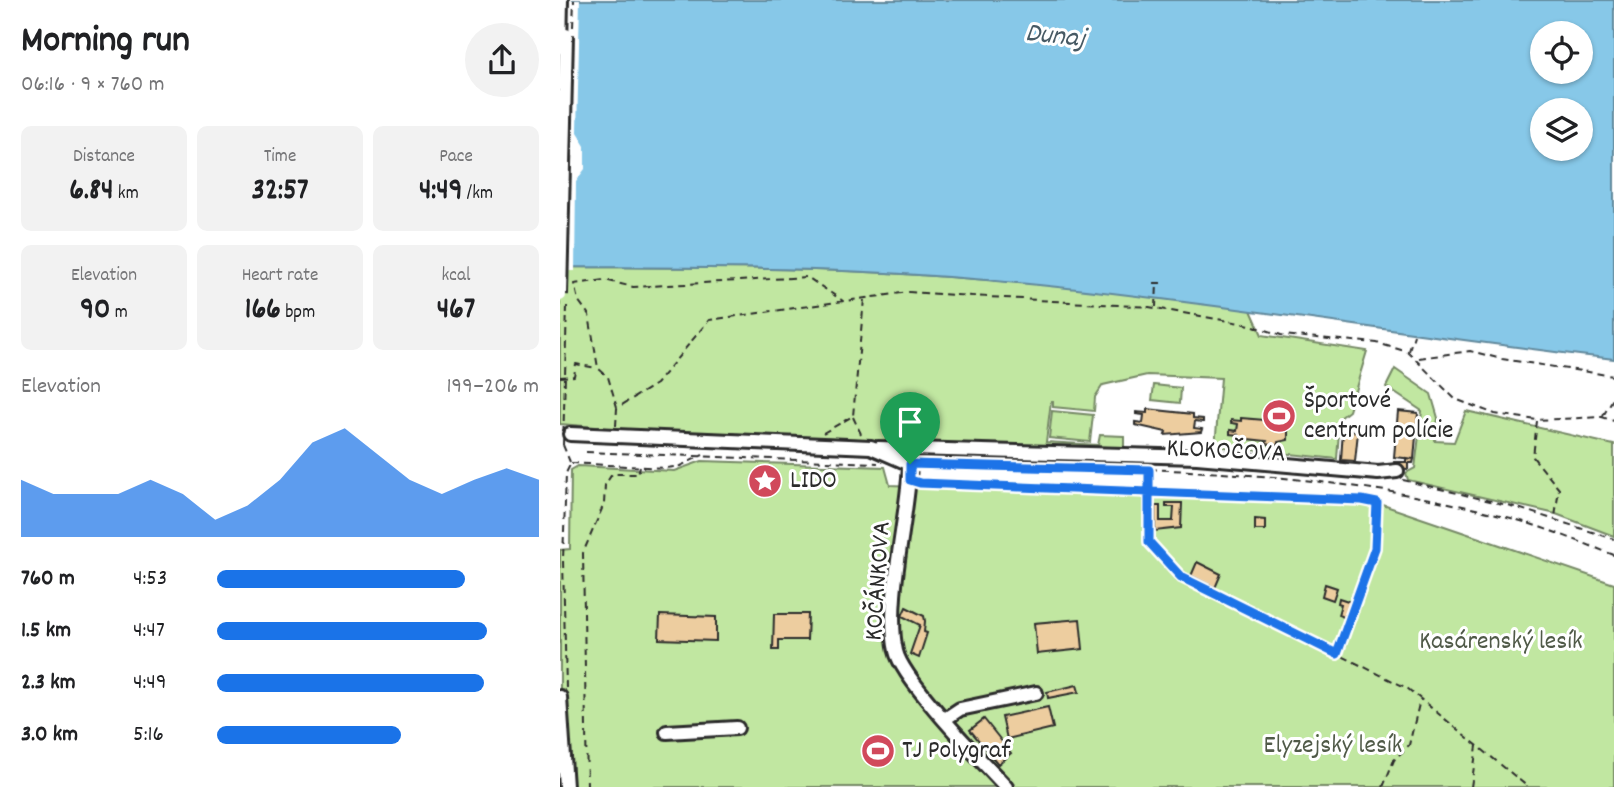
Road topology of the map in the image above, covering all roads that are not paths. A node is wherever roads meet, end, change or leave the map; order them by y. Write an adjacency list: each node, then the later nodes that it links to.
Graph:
1 (561, 0): 3 (street)
2 (567, 0): 4 (street, bridge)
3 (560, 55)
4 (560, 295)
5 (567, 441): 6 (street, KLOKOČOVA)
6 (868, 447): 7 (street, KLOKOČOVA); 10 (street, KOČÁNKOVA)
7 (1397, 471)
8 (1036, 693): 10 (street)
9 (563, 697): 13 (street)
10 (946, 719): 14 (street, KOČÁNKOVA)
11 (737, 728): 12 (street)
12 (667, 732)
13 (566, 787)
14 (1006, 787)

